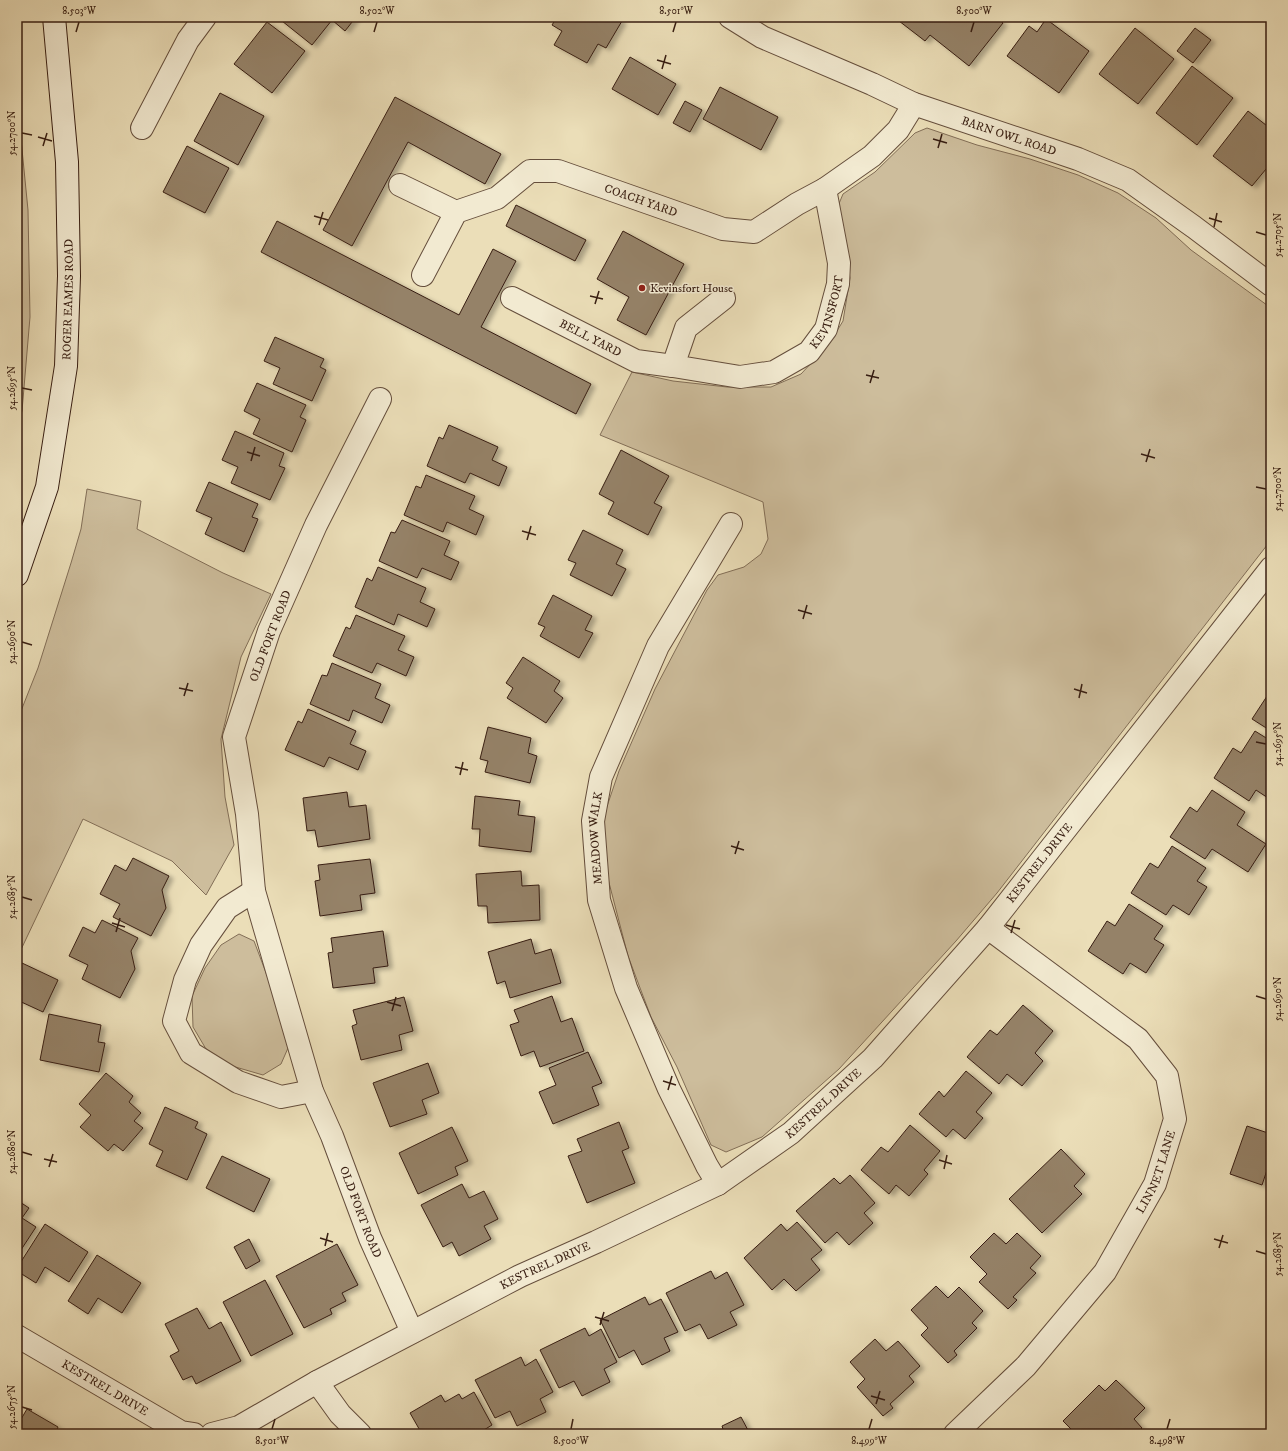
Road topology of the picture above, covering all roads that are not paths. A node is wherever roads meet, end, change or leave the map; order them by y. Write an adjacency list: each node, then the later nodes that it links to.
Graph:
1 (54, 17): 17 (street, ROGER EAMES ROAD)
2 (205, 17): 5 (street)
3 (730, 17): 4 (street, BARN OWL ROAD)
4 (914, 104): 7 (street); 10 (street, BARN OWL ROAD)
5 (142, 128)
6 (400, 185): 8 (street)
7 (825, 189): 8 (street, COACH YARD); 13 (street, KEVINSFORT)
8 (456, 212): 9 (street)
9 (422, 275)
10 (1271, 285)
11 (512, 298): 13 (street, BELL YARD)
12 (724, 298): 13 (street)
13 (673, 366)
14 (380, 399): 18 (street, OLD FORT ROAD)
15 (731, 524): 21 (street, MEADOW WALK)
16 (1271, 568): 19 (street, KESTREL DRIVE)
17 (17, 575)
18 (254, 891): 20 (street, OLD FORT ROAD); 20 (street)
19 (988, 928): 21 (street, KESTREL DRIVE); 28 (street, LINNET LANE)
20 (312, 1091): 22 (street, OLD FORT ROAD)
21 (718, 1184): 22 (street, KESTREL DRIVE)
22 (412, 1332): 24 (street, KESTREL DRIVE)
23 (17, 1336): 25 (street, KESTREL DRIVE)
24 (318, 1382): 26 (street, KESTREL DRIVE); 27 (street)
25 (194, 1434)
26 (212, 1434)
27 (360, 1434)
28 (955, 1434)

